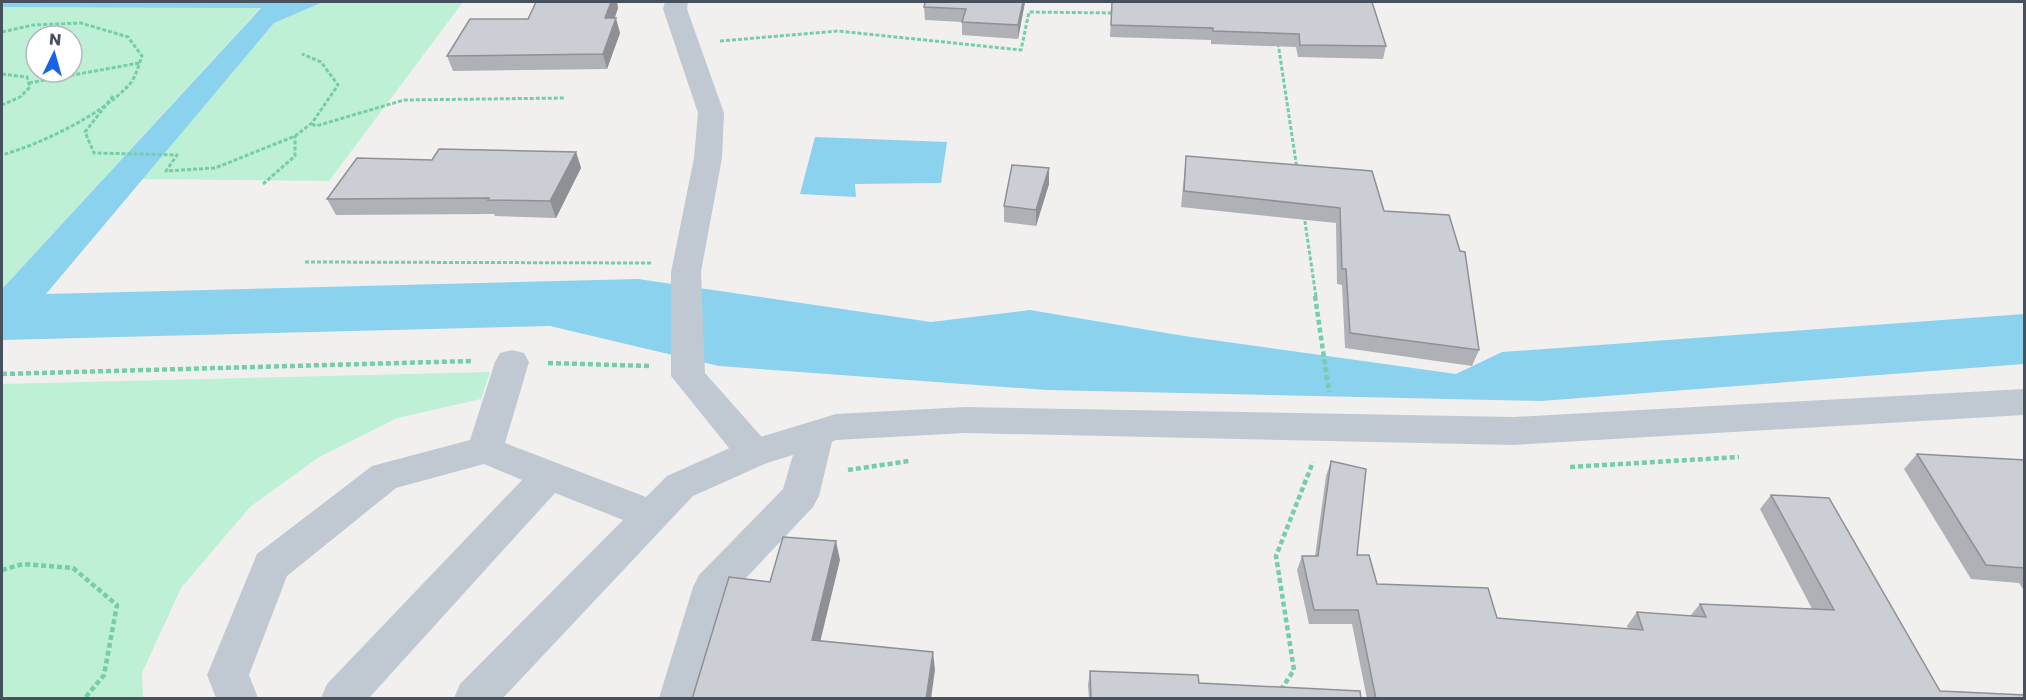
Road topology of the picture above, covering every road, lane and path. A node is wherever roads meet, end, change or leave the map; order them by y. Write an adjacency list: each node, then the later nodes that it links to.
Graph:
1 (676, 2): 5 (street)
2 (1122, 13): 5 (path)
3 (2, 32): 7 (path)
4 (1276, 33): 18 (path)
5 (687, 44): 22 (street)
6 (302, 54): 15 (path)
7 (139, 63): 8 (path); 12 (path)
8 (84, 73)
9 (2, 74): 10 (path)
10 (24, 77)
11 (29, 84): 14 (path)
12 (113, 96): 16 (path); 17 (path)
13 (565, 98): 15 (path)
14 (2, 105)
15 (312, 123): 16 (path)
16 (295, 136): 19 (path)
17 (2, 155)
18 (1298, 177)
19 (263, 184)
20 (1303, 212): 27 (path)
21 (305, 262): 22 (path)
22 (687, 267): 23 (street)
23 (688, 361): 24 (path); 30 (street)
24 (512, 362): 25 (path); 29 (street)
25 (2, 374)
26 (2025, 402): 27 (street)
27 (1334, 426): 28 (street)
28 (816, 434): 30 (street); 39 (street)
29 (485, 450): 32 (street); 36 (street)
30 (754, 453): 33 (street)
31 (1314, 461): 40 (path)
32 (549, 475): 33 (street); 37 (street)
33 (652, 515): 38 (street)
34 (2, 570): 35 (path)
35 (85, 699)
36 (237, 699)
37 (342, 699)
38 (475, 699)
39 (680, 699)
40 (1284, 699)

